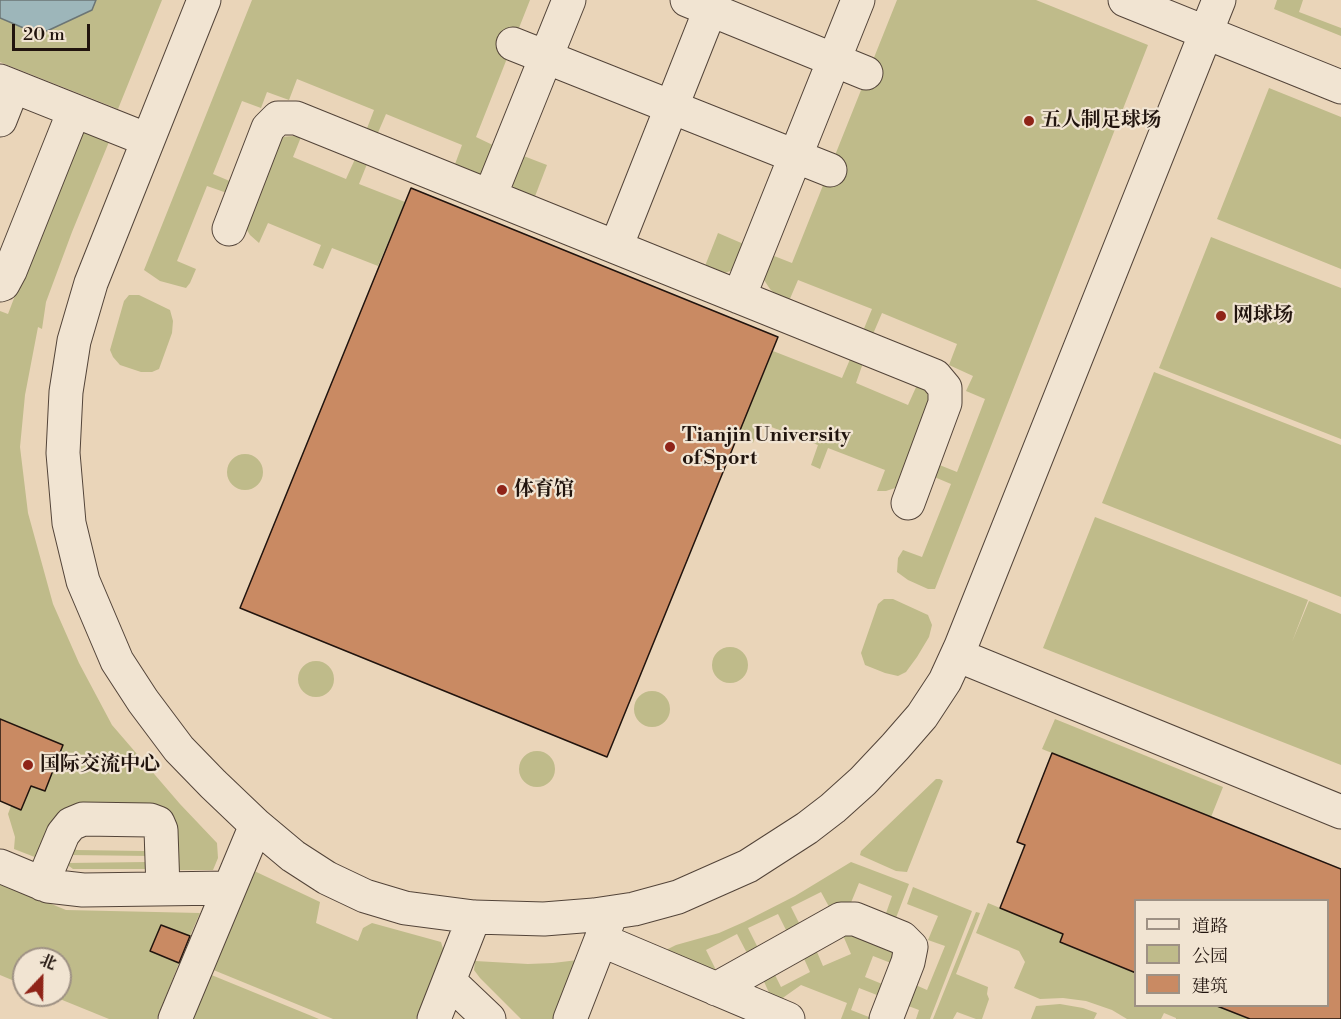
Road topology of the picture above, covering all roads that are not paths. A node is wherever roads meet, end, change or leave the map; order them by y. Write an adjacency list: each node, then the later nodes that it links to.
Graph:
1 (204, 0): 17 (lane)
2 (569, 0): 9 (lane)
3 (858, 0): 10 (lane)
4 (1125, 0): 7 (lane)
5 (1219, 0): 7 (lane)
6 (704, 3): 10 (lane); 14 (lane)
7 (1206, 33): 13 (lane); 26 (lane)
8 (513, 44): 9 (lane)
9 (546, 58): 14 (lane); 20 (lane)
10 (834, 60): 11 (lane); 18 (lane)
11 (866, 73)
12 (7, 84): 15 (lane); 16 (lane)
13 (1341, 87)
14 (672, 107): 18 (lane); 22 (lane)
15 (74, 111): 17 (lane); 23 (lane)
16 (0, 120)
17 (148, 140): 28 (lane)
18 (795, 157): 19 (lane); 24 (lane)
19 (830, 170)
20 (490, 196): 21 (lane); 22 (lane)
21 (229, 229)
22 (616, 248): 24 (lane)
23 (0, 285)
24 (739, 297): 25 (lane)
25 (908, 502)
26 (957, 655): 27 (lane); 34 (lane)
27 (1341, 812)
28 (256, 825): 31 (lane); 33 (lane)
29 (0, 866): 30 (lane)
30 (42, 884): 32 (lane); 32 (lane)
31 (229, 888): 32 (lane); 38 (lane)
32 (164, 889)
33 (474, 917): 34 (lane); 35 (lane)
34 (607, 926): 36 (lane); 37 (lane)
35 (449, 981): 39 (lane); 40 (lane)
36 (716, 989): 41 (lane); 42 (lane)
37 (577, 1017)
38 (175, 1019)
39 (434, 1019)
40 (489, 1019)
41 (788, 1019)
42 (886, 1019)

